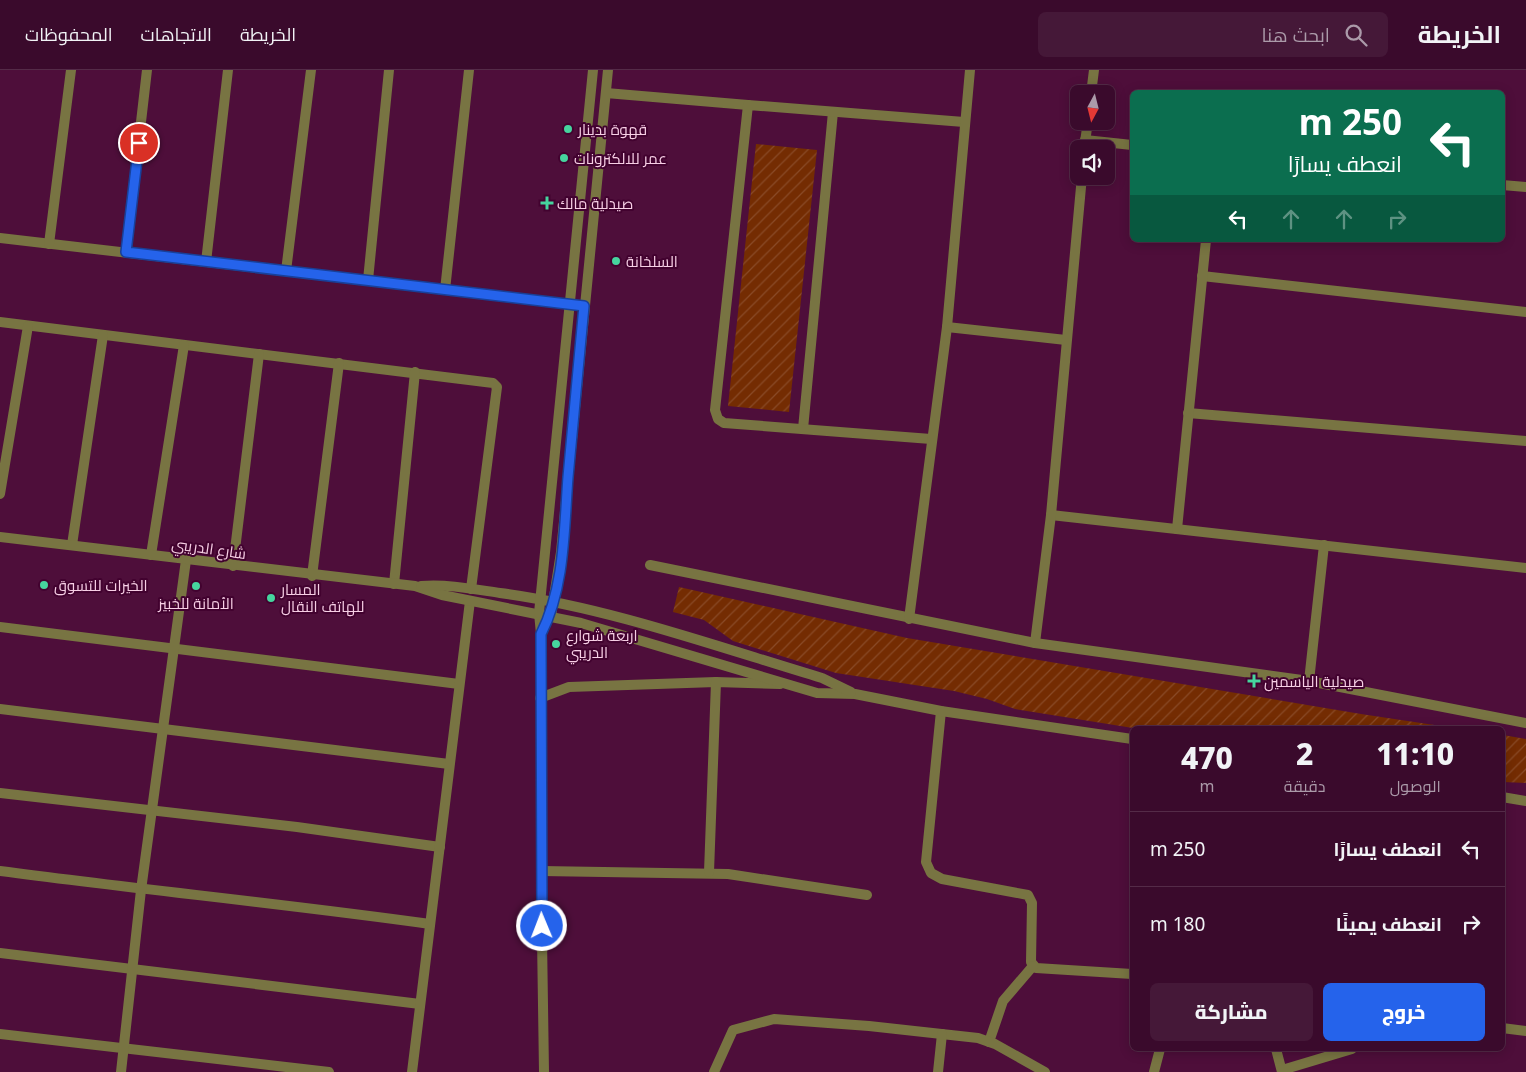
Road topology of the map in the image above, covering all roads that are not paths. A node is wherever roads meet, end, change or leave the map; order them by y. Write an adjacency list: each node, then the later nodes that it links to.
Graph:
1 (70, 70): 23 (street)
2 (147, 70): 24 (street)
3 (228, 70): 25 (street)
4 (311, 70): 26 (street)
5 (389, 70): 28 (street)
6 (469, 70): 29 (street)
7 (593, 70): 30 (street)
8 (608, 70): 12 (street)
9 (970, 70): 15 (street)
10 (1094, 70): 11 (street)
11 (1092, 85)
12 (606, 93): 13 (street); 31 (street)
13 (748, 105): 14 (street); 43 (street)
14 (833, 112): 15 (street); 43 (street)
15 (964, 122): 35 (street)
16 (1115, 145): 17 (street)
17 (1130, 145)
18 (1081, 185): 37 (street)
19 (1505, 185): 20 (street)
20 (1526, 187)
21 (0, 238): 23 (street)
22 (1206, 242): 27 (street)
23 (49, 244): 24 (street)
24 (126, 252): 25 (street)
25 (206, 262): 26 (street)
26 (286, 271): 28 (street)
27 (1202, 276): 32 (street); 42 (street)
28 (368, 280): 29 (street)
29 (445, 290): 30 (street)
30 (571, 304): 31 (street); 61 (street)
31 (584, 306): 63 (street)
32 (1526, 312)
33 (0, 322): 34 (street)
34 (28, 326): 36 (street); 46 (street)
35 (947, 328): 37 (street); 44 (street)
36 (103, 335): 38 (street); 51 (street)
37 (1066, 340): 47 (street)
38 (184, 345): 39 (street); 52 (street)
39 (259, 354): 40 (street); 55 (street)
40 (339, 364): 41 (street); 57 (street)
41 (415, 372): 58 (street); 60 (street)
42 (1188, 413): 45 (street); 48 (street)
43 (803, 429): 44 (street)
44 (931, 438): 66 (street)
45 (1526, 441)
46 (0, 494)
47 (1051, 515): 48 (street); 69 (street)
48 (1177, 529): 50 (street)
49 (0, 537): 51 (street, شارع الدريبي)
50 (1324, 545): 56 (street); 71 (street)
51 (72, 546): 52 (street, شارع الدريبي)
52 (151, 555): 53 (street, شارع الدريبي)
53 (186, 560): 55 (street, شارع الدريبي); 70 (street)
54 (650, 565): 66 (street)
55 (233, 566): 57 (street, شارع الدريبي)
56 (1526, 568)
57 (312, 576): 58 (street, شارع الدريبي)
58 (394, 584): 59 (street, شارع الدريبي)
59 (415, 586): 60 (street); 62 (street)
60 (471, 589): 61 (street)
61 (541, 598): 63 (street); 64 (street)
62 (470, 601): 64 (street); 73 (street)
63 (554, 602): 65 (street); 75 (street)
64 (539, 614): 65 (street); 68 (street)
65 (551, 616): 68 (street); 74 (street)
66 (909, 619): 69 (street)
67 (0, 627): 70 (street)
68 (541, 634): 76 (street)
69 (1035, 643): 71 (street)
70 (175, 648): 73 (street); 80 (street)
71 (1309, 681): 79 (street)
72 (716, 682): 74 (street); 76 (street); 90 (street)
73 (459, 684): 82 (street)
74 (781, 684): 75 (street)
75 (855, 694): 78 (street)
76 (540, 698): 89 (street)
77 (0, 709): 80 (street)
78 (941, 711): 81 (street); 95 (street)
79 (1526, 723)
80 (163, 728): 82 (street); 86 (street)
81 (1130, 740)
82 (450, 764): 87 (street)
83 (0, 793): 86 (street)
84 (1505, 798): 85 (street)
85 (1526, 801)
86 (152, 811): 87 (street); 91 (street)
87 (440, 847): 93 (street)
88 (0, 871): 91 (street)
89 (541, 871): 90 (street); 112 (street)
90 (709, 872): 92 (street)
91 (141, 890): 93 (street); 96 (street)
92 (866, 895)
93 (430, 924): 98 (street)
94 (0, 953): 96 (street)
95 (1033, 966): 97 (street); 103 (street)
96 (131, 968): 98 (street); 104 (street)
97 (1130, 974)
98 (420, 1004): 111 (street)
99 (1505, 1028): 100 (street)
100 (1526, 1031)
101 (0, 1034): 104 (street)
102 (942, 1034): 103 (street); 113 (street); 114 (street)
103 (989, 1042): 115 (street)
104 (124, 1049): 109 (street); 110 (street)
105 (1159, 1051): 116 (street)
106 (1277, 1051): 108 (street)
107 (1346, 1051): 108 (street)
108 (1282, 1071)
109 (121, 1072)
110 (329, 1072)
111 (412, 1072)
112 (544, 1072)
113 (714, 1072)
114 (938, 1072)
115 (1045, 1072)
116 (1154, 1072)

